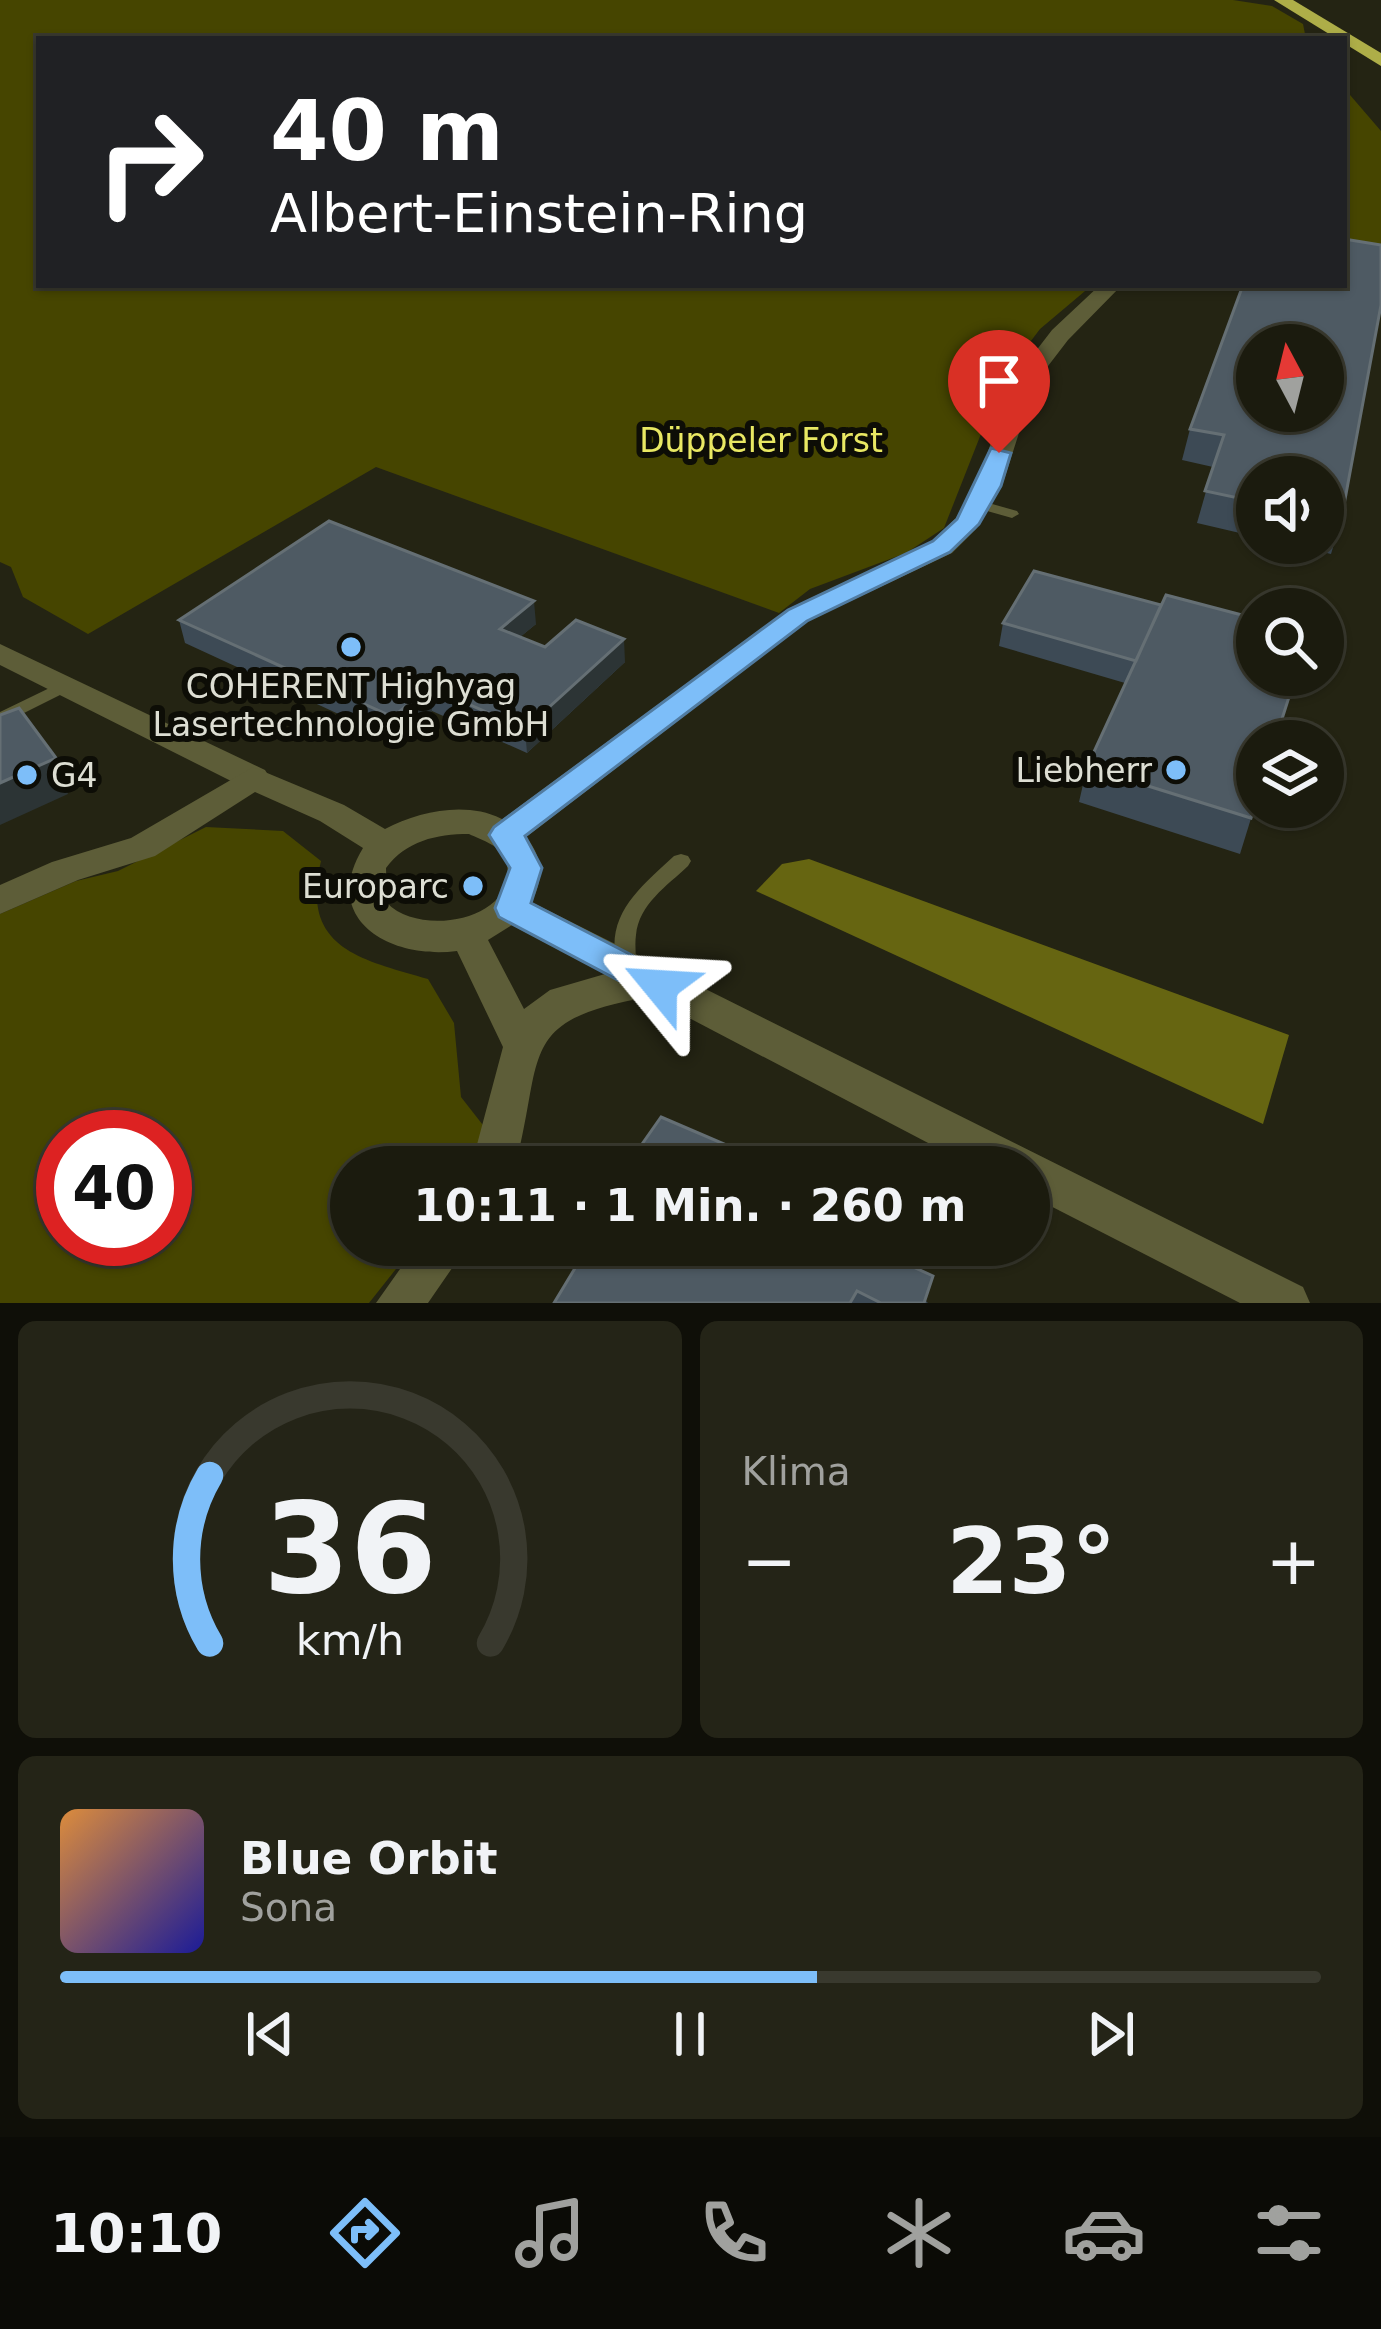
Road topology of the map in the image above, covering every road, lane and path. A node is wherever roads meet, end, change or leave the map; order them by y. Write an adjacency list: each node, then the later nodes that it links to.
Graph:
1 (1282, 0): 3 (highway)
2 (1313, 0): 5 (highway)
3 (1340, 36)
4 (1347, 40): 6 (highway)
5 (1381, 40)
6 (1381, 61)
7 (1109, 288): 8 (street)
8 (978, 503): 9 (lane); 14 (street)
9 (1012, 514)
10 (0, 653): 11 (street)
11 (66, 685): 12 (lane); 13 (street)
12 (0, 719)
13 (253, 778): 15 (street); 17 (street)
14 (505, 835): 15 (street); 18 (street)
15 (386, 846): 19 (street)
16 (681, 861): 20 (lane)
17 (0, 900)
18 (511, 908): 19 (street); 20 (street)
19 (467, 934): 21 (street)
20 (628, 979): 21 (street); 23 (street)
21 (520, 1040): 22 (street)
22 (500, 1146)
23 (972, 1146)
24 (1050, 1184): 27 (street)
25 (428, 1266): 26 (street)
26 (399, 1303)
27 (1287, 1303)

